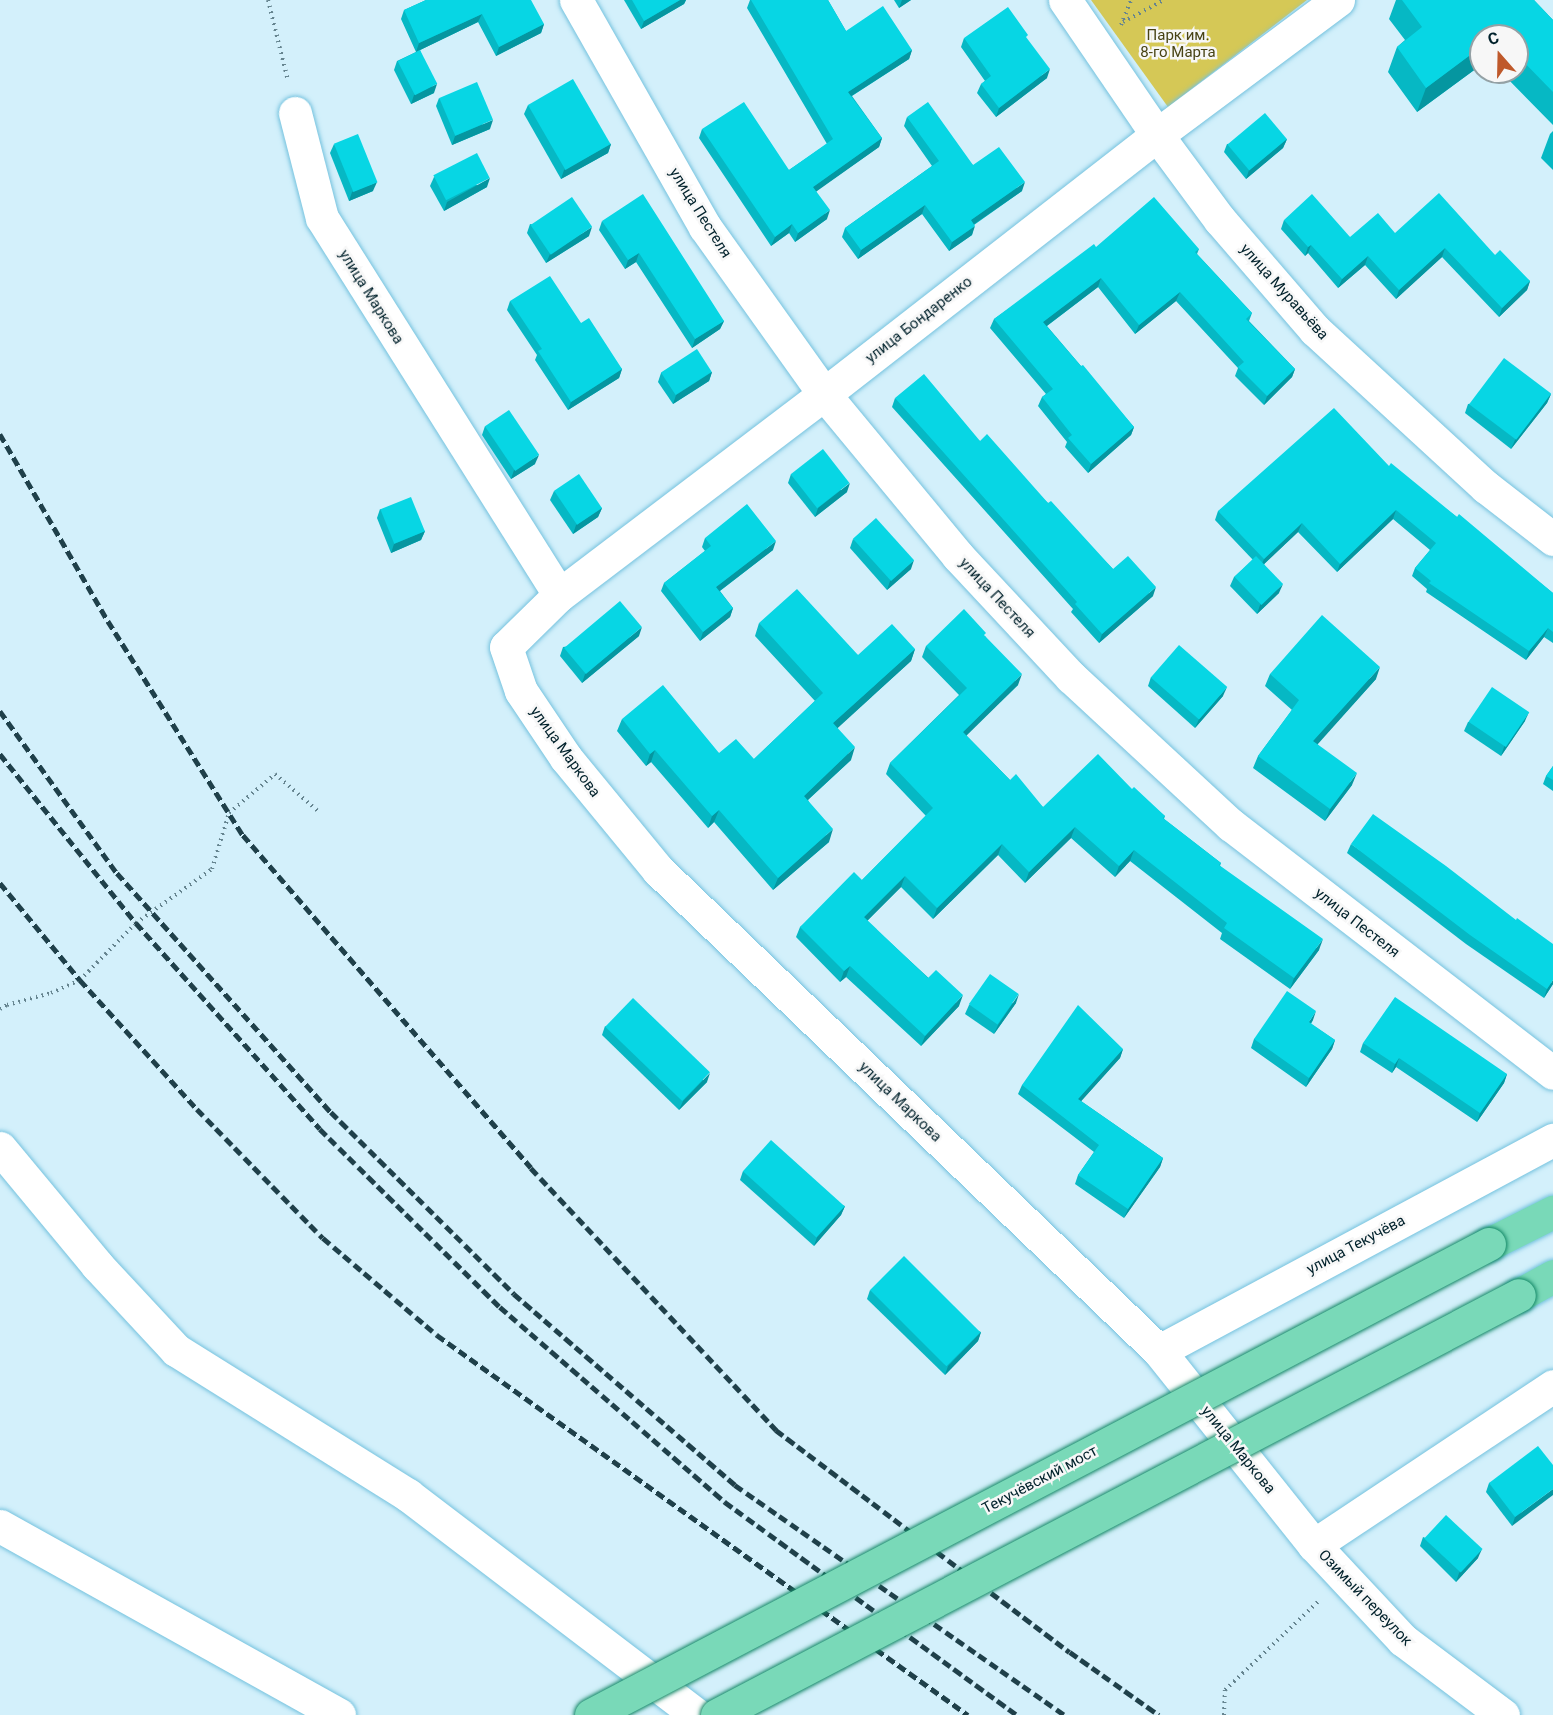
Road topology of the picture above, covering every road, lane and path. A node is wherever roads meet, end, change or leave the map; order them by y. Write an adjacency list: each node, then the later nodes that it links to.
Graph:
1 (268, 0): 7 (path)
2 (576, 0): 9 (street, улица Пестеля)
3 (1065, 0): 8 (street, улица Муравьёва)
4 (1164, 0): 6 (path)
5 (1338, 0): 8 (street, улица Бондаренко)
6 (1122, 22)
7 (295, 113): 11 (street, улица Маркова)
8 (1156, 135): 9 (street, улица Бондаренко); 10 (street, улица Муравьёва)
9 (824, 394): 11 (street, улица Бондаренко); 15 (street, улица Пестеля)
10 (1553, 539)
11 (559, 596): 12 (street, улица Бондаренко)
12 (506, 647): 20 (street, улица Маркова)
13 (318, 811): 14 (path)
14 (0, 1009)
15 (1553, 1073)
16 (1553, 1140): 20 (street, улица Текучёва)
17 (0, 1148): 27 (street)
18 (1553, 1212): 26 (main road, Текучёвский мост, bridge)
19 (1553, 1276): 28 (main road, bridge)
20 (1159, 1351): 23 (street, улица Маркова)
21 (1553, 1386): 23 (street)
22 (0, 1526): 25 (street)
23 (1314, 1545): 24 (street, Озимый переулок)
24 (1344, 1577): 29 (path); 30 (street, Озимый переулок)
25 (339, 1715)
26 (591, 1715)
27 (697, 1715)
28 (717, 1715)
29 (1224, 1715)
30 (1503, 1715)

